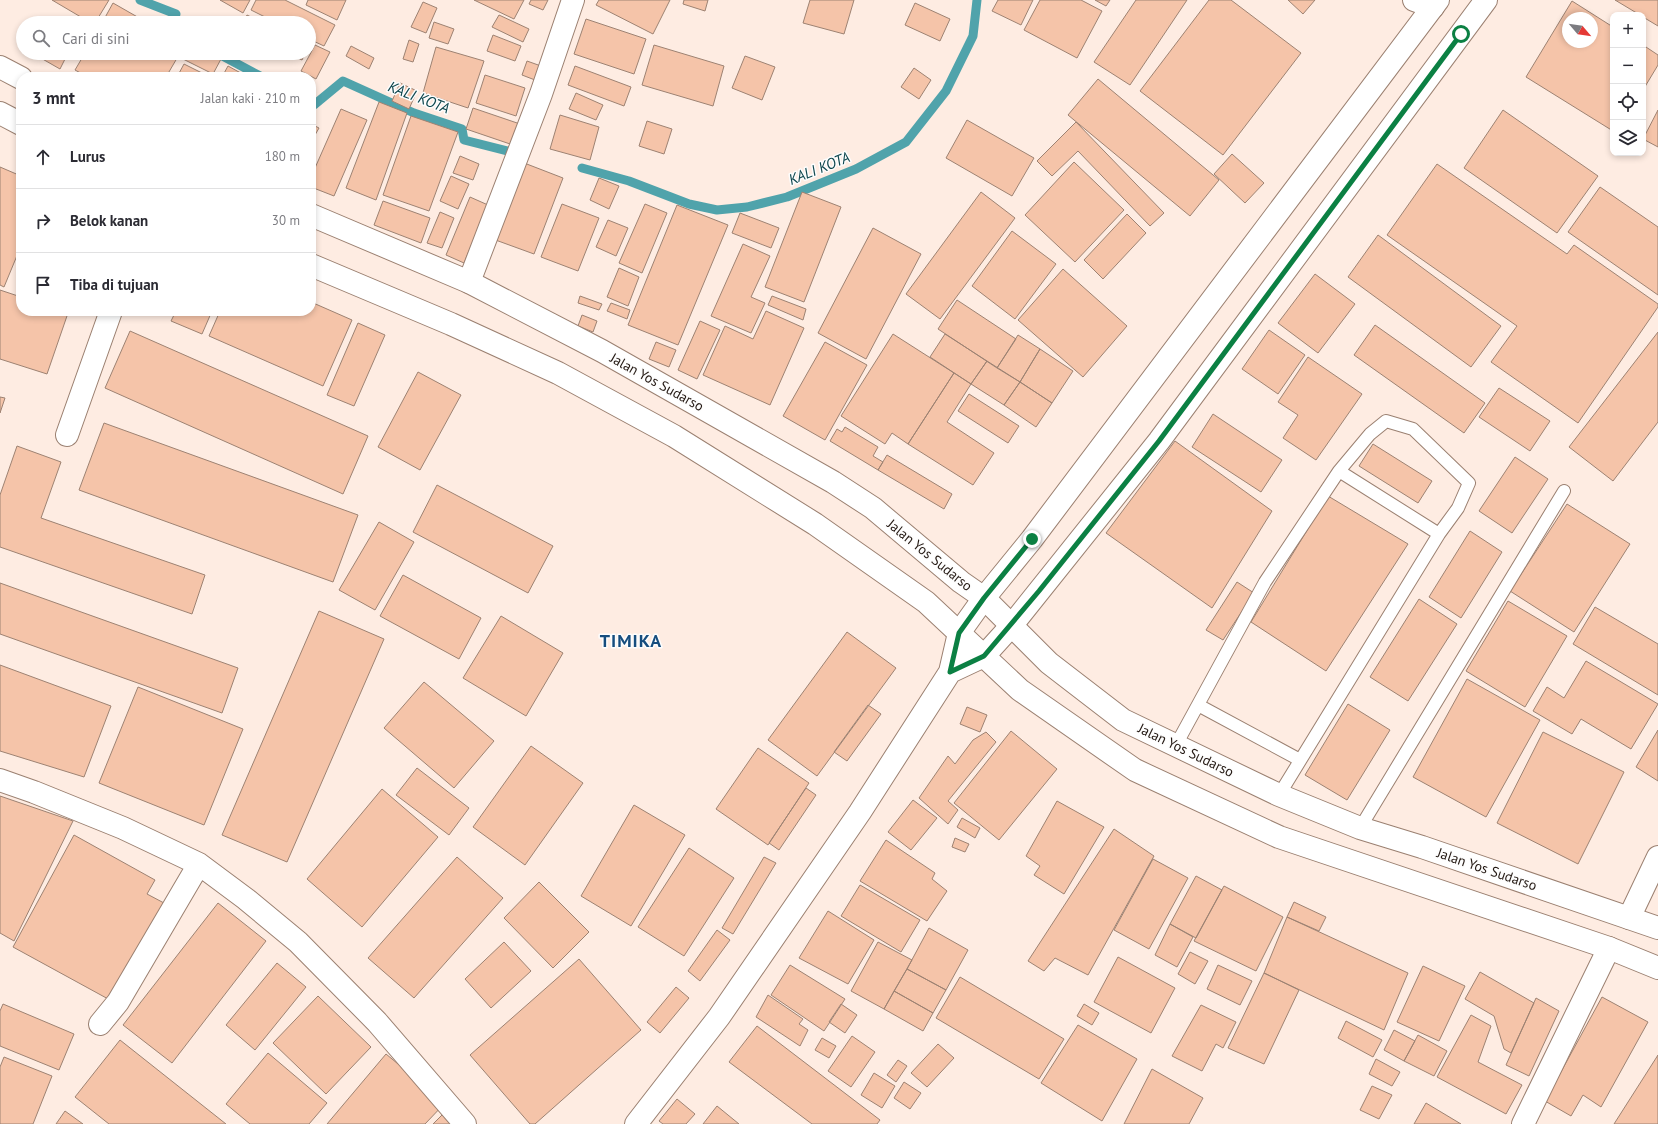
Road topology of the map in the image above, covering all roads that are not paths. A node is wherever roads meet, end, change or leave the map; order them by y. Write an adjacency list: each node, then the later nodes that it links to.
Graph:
1 (574, 0): 10 (main road)
2 (1486, 0): 17 (main road)
3 (1428, 2): 16 (main road)
4 (0, 68): 5 (main road)
5 (16, 76)
6 (0, 113): 7 (main road)
7 (16, 121)
8 (316, 217): 10 (main road, Jalan Yos Sudarso)
9 (316, 268): 18 (main road)
10 (469, 282): 16 (main road, Jalan Yos Sudarso)
11 (109, 316): 12 (main road)
12 (67, 435)
13 (1339, 470): 15 (lane); 15 (lane); 21 (lane)
14 (1564, 491): 26 (lane)
15 (1439, 534): 23 (lane)
16 (984, 598): 17 (main road, Jalan Yos Sudarso); 18 (main road)
17 (1012, 625): 19 (main road); 22 (main road, Jalan Yos Sudarso)
18 (959, 633): 19 (main road); 20 (main road)
19 (984, 656): 20 (main road); 31 (main road)
20 (950, 672): 35 (main road)
21 (1198, 705): 22 (lane); 23 (lane)
22 (1176, 745): 25 (main road, Jalan Yos Sudarso)
23 (1300, 760): 25 (lane)
24 (0, 780): 28 (main road)
25 (1279, 795): 26 (main road, Jalan Yos Sudarso)
26 (1360, 828): 29 (main road, Jalan Yos Sudarso)
27 (1658, 857): 29 (main road)
28 (199, 864): 33 (main road); 34 (main road)
29 (1629, 918): 30 (main road, Jalan Yos Sudarso)
30 (1658, 928)
31 (1609, 948): 32 (main road); 36 (main road)
32 (1658, 968)
33 (100, 1024)
34 (465, 1124)
35 (636, 1124)
36 (1523, 1124)

